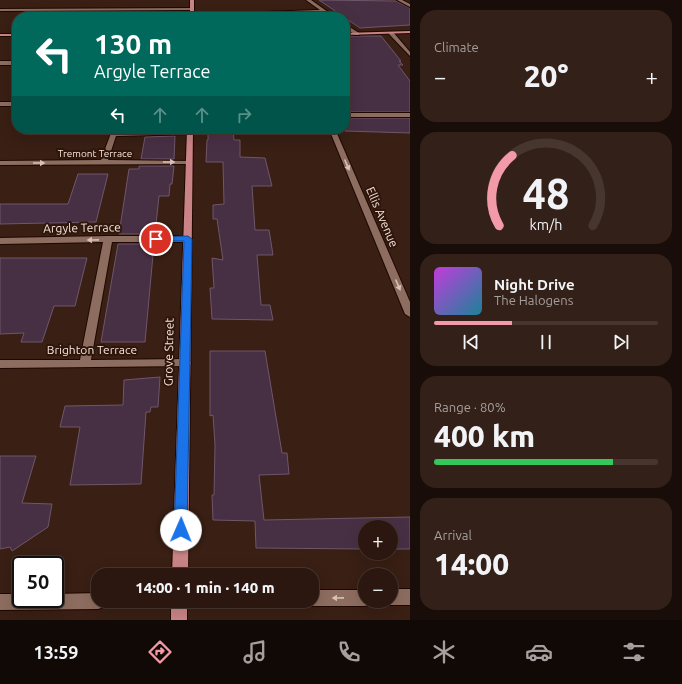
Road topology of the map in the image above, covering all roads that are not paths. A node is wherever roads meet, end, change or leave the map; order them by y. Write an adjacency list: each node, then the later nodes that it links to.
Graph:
1 (192, 0): 5 (main road)
2 (308, 0): 7 (street)
3 (399, 0): 4 (street)
4 (410, 6)
5 (192, 9): 6 (street)
6 (0, 10)
7 (324, 11): 8 (street)
8 (297, 12)
9 (350, 28): 13 (street)
10 (410, 32): 11 (main road)
11 (391, 33): 13 (main road); 16 (street)
12 (350, 34): 13 (main road)
13 (358, 34)
14 (0, 35): 15 (main road)
15 (12, 35)
16 (410, 55)
17 (0, 63): 18 (street)
18 (12, 63)
19 (0, 104): 20 (street)
20 (12, 104)
21 (350, 115): 22 (street)
22 (410, 115)
23 (113, 134): 26 (street)
24 (190, 134): 27 (main road, Grove Street)
25 (334, 134): 32 (street, Ellis Avenue, one-way to 32)
26 (104, 162): 27 (street, Tremont Terrace, one-way to 27); 28 (street, Tremont Terrace, one-way to 26)
27 (189, 162): 30 (main road, Grove Street)
28 (0, 163)
29 (108, 239): 30 (street, Argyle Terrace); 31 (street, Argyle Terrace, one-way to 31); 33 (street)
30 (188, 239): 34 (main road, Grove Street)
31 (0, 240)
32 (410, 314)
33 (85, 363): 34 (street, Brighton Terrace); 35 (street, Brighton Terrace)
34 (185, 363): 36 (main road, Grove Street)
35 (0, 364)
36 (180, 568)
37 (410, 597): 40 (street)
38 (319, 598): 39 (street, one-way to 38)
39 (358, 598)
40 (398, 598)
41 (91, 601): 42 (street)
42 (0, 602)
43 (179, 608): 44 (main road)
44 (179, 620)

